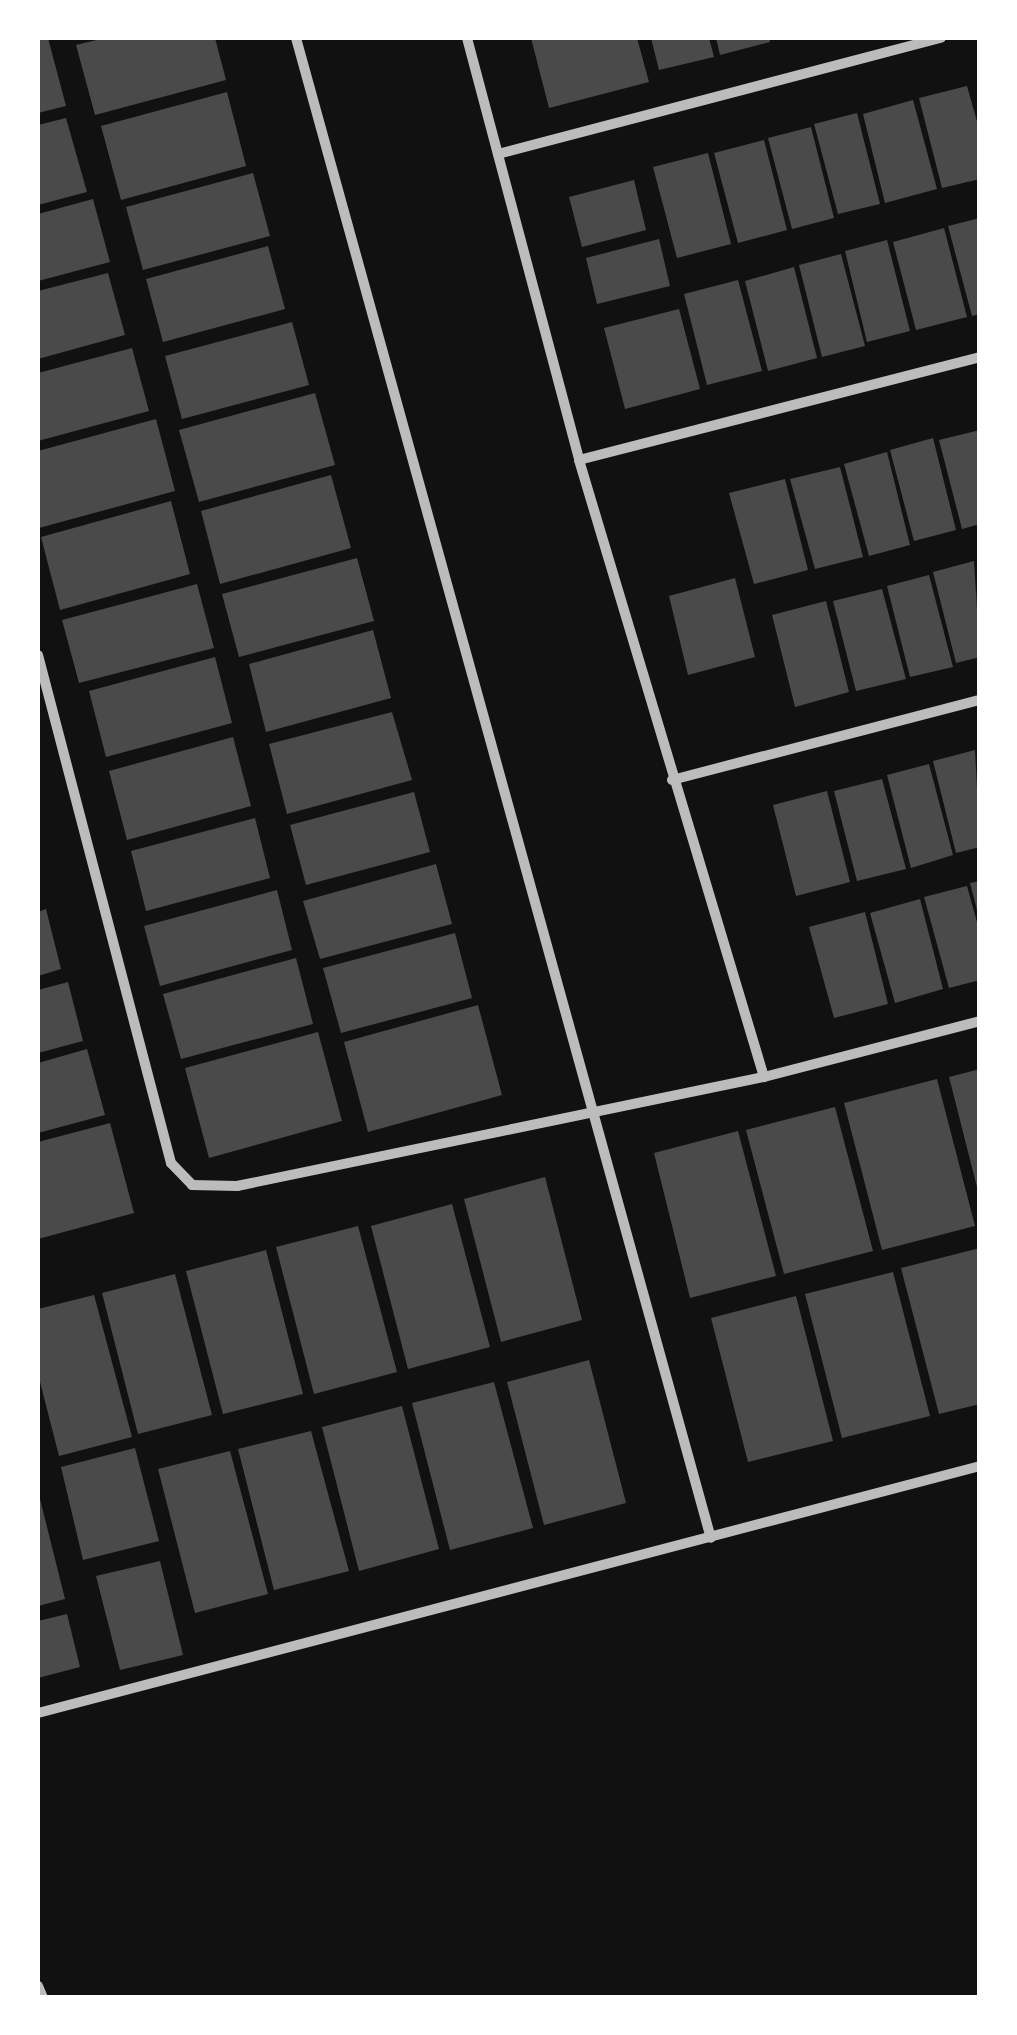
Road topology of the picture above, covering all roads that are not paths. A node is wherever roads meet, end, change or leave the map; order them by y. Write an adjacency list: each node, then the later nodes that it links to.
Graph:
1 (296, 38): 12 (street)
2 (467, 38): 4 (street)
3 (942, 38): 4 (street)
4 (498, 154): 6 (street)
5 (980, 357): 6 (street)
6 (579, 460): 9 (street)
7 (38, 654): 12 (street)
8 (980, 700): 9 (street)
9 (672, 780): 11 (street)
10 (980, 1022): 11 (street)
11 (764, 1077): 12 (street)
12 (592, 1108): 14 (street)
13 (980, 1466): 14 (street)
14 (711, 1538): 15 (street)
15 (38, 1713)
16 (38, 1986): 17 (street)
17 (43, 1998)

